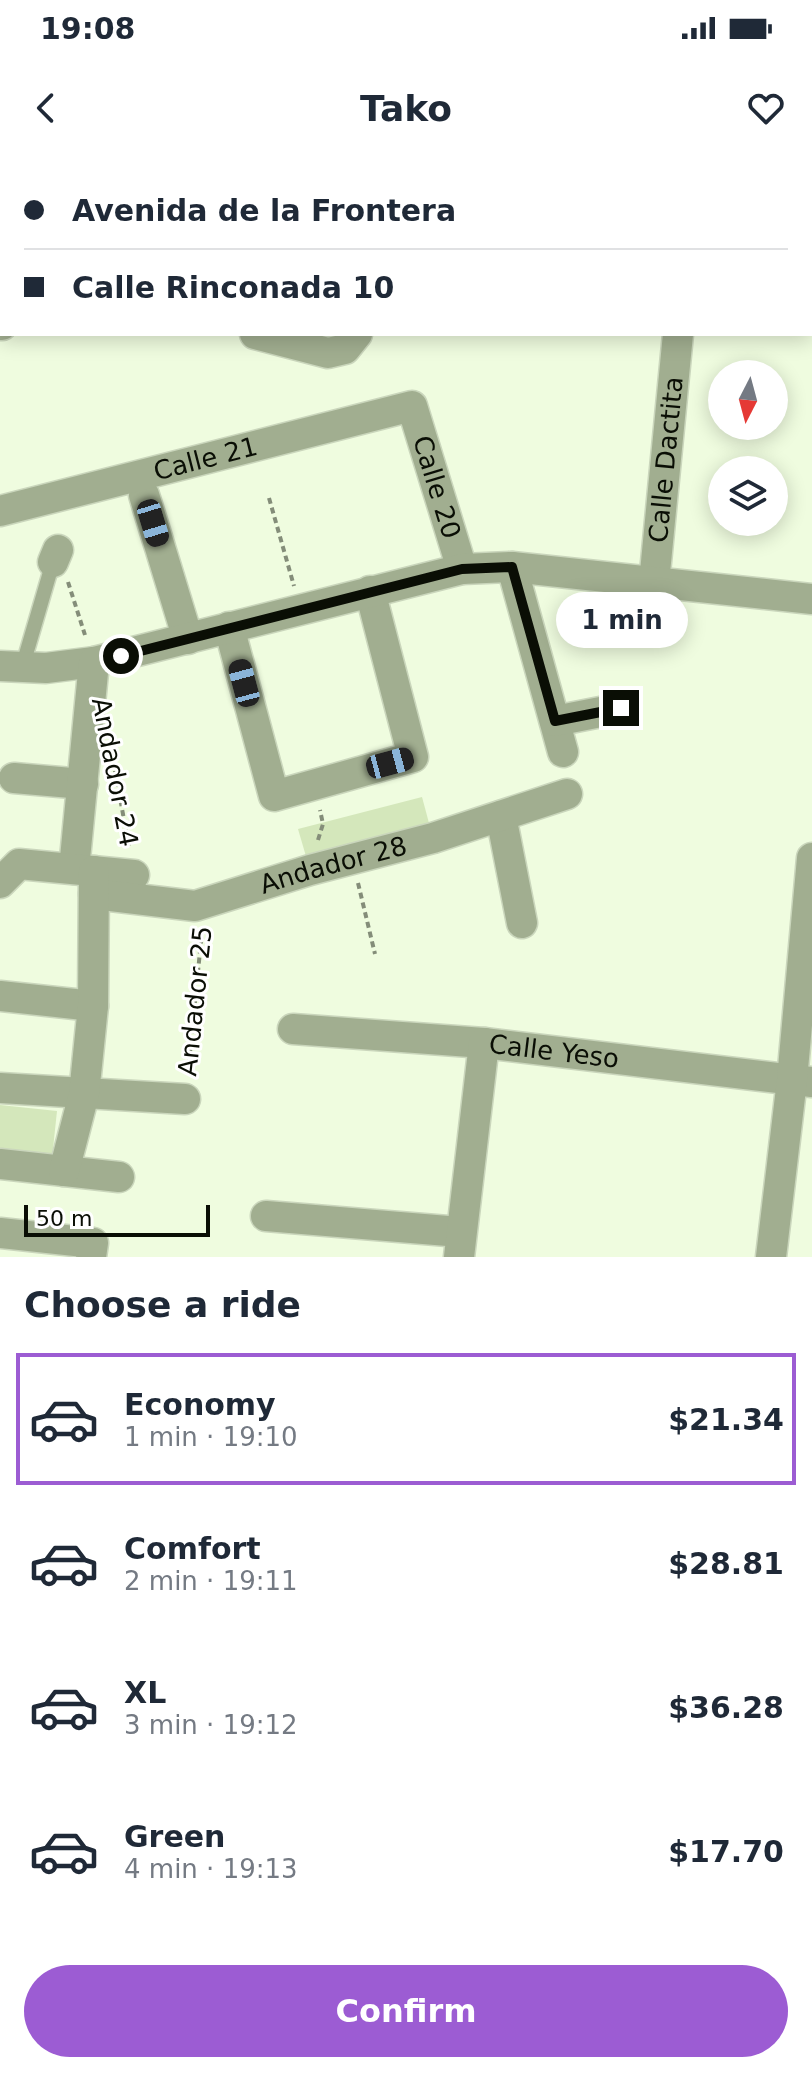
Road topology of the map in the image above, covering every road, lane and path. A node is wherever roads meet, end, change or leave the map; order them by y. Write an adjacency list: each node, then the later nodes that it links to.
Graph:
1 (263, 336): 2 (street)
2 (355, 336)
3 (678, 336): 11 (street, Calle Dactita)
4 (412, 406): 7 (street, Calle 21); 10 (street, Calle 20)
5 (144, 495): 16 (street)
6 (269, 498): 14 (path)
7 (0, 511)
8 (55, 556): 18 (lane)
9 (512, 567): 10 (street); 11 (street); 20 (street)
10 (462, 569): 12 (street)
11 (654, 583): 13 (street)
12 (370, 591): 14 (street); 25 (street)
13 (812, 599)
14 (300, 608): 15 (street)
15 (229, 627): 16 (street); 25 (street)
16 (188, 639): 17 (street)
17 (94, 662): 18 (street); 24 (street, Andador 24)
18 (11, 667)
19 (621, 708): 20 (street)
20 (555, 721): 21 (street)
21 (563, 752)
22 (112, 756): 31 (path, Andador 24)
23 (14, 778): 24 (street)
24 (83, 784): 32 (street, Andador 24)
25 (314, 784): 30 (path)
26 (567, 794): 27 (street, Andador 28)
27 (501, 816): 29 (street, Andador 28); 35 (street)
28 (812, 858): 41 (street)
29 (352, 860): 30 (street, Andador 28); 36 (path)
30 (300, 874): 34 (street, Andador 28)
31 (134, 875): 32 (street, Andador 28)
32 (88, 878): 33 (street, Andador 28); 34 (street, Andador 28); 38 (street, Andador 24)
33 (0, 883)
34 (205, 903): 44 (path, Andador 25)
35 (522, 923)
36 (375, 954)
37 (0, 996): 38 (street)
38 (93, 1006): 43 (street, Andador 24)
39 (293, 1029): 40 (street, Calle Yeso)
40 (484, 1043): 41 (street, Calle Yeso); 50 (street)
41 (802, 1081): 52 (street)
42 (0, 1088): 43 (street)
43 (84, 1094): 44 (street); 46 (street, Andador 24)
44 (185, 1099)
45 (0, 1164): 46 (street)
46 (64, 1171): 47 (street)
47 (119, 1177)
48 (266, 1216): 50 (street)
49 (0, 1233): 51 (street)
50 (460, 1245)
51 (92, 1250)
52 (771, 1257)

